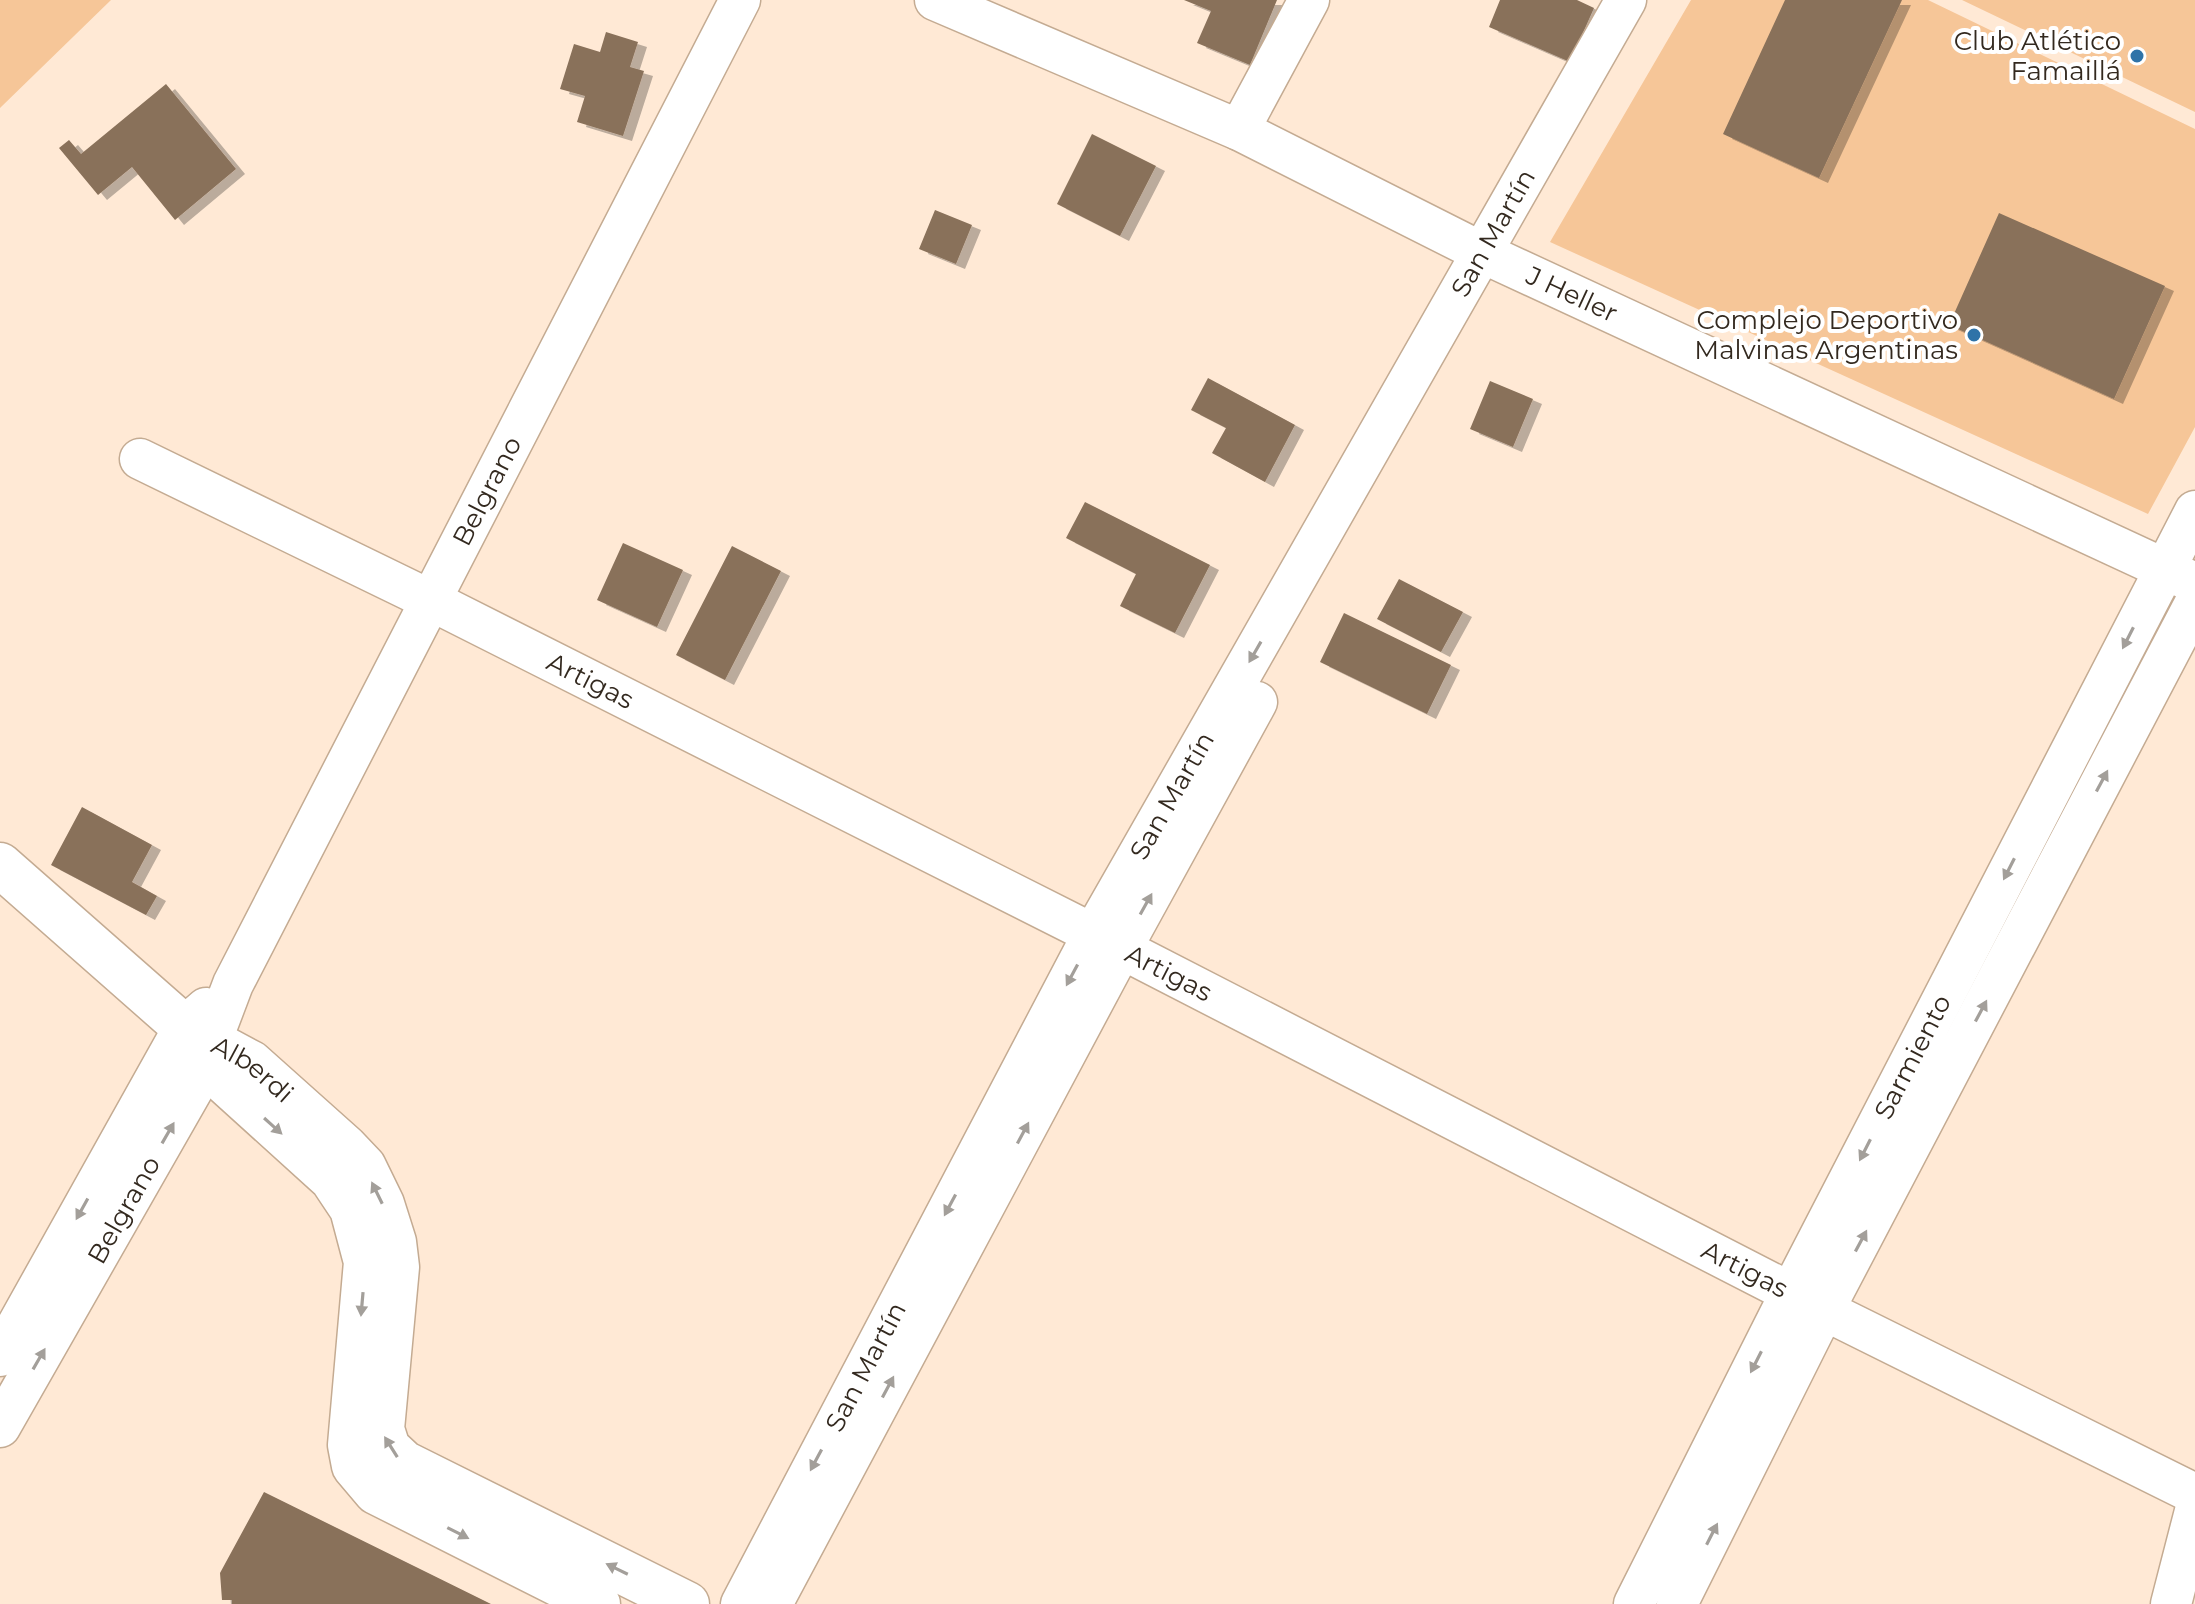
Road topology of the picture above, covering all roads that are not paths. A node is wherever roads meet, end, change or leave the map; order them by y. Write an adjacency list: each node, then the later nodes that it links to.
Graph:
1 (740, 0): 12 (street, Belgrano)
2 (935, 0): 6 (street, J Heller)
3 (1309, 0): 7 (street)
4 (1626, 0): 8 (street, San Martín)
5 (1650, 0): 8 (street, San Martín)
6 (991, 10): 7 (street, J Heller)
7 (1239, 130): 8 (street, J Heller)
8 (1492, 257): 11 (street, J Heller); 15 (street, San Martín)
9 (140, 459): 12 (street, Artigas)
10 (2195, 511): 11 (street, Sarmiento)
11 (2180, 576): 17 (street, Sarmiento, one-way to 17)
12 (432, 601): 15 (street, Artigas); 16 (street, Belgrano)
13 (2195, 603): 17 (street, Sarmiento, one-way to 13)
14 (0, 865): 16 (street)
15 (1108, 941): 17 (street, Artigas); 24 (street, San Martín, one-way to 24); 25 (street, San Martín, one-way to 15)
16 (201, 1041): 18 (street, Belgrano, one-way to 18); 19 (street, Belgrano, one-way to 16); 22 (street, Alberdi, one-way to 22); 23 (street, Alberdi, one-way to 16)
17 (1808, 1301): 20 (street, Artigas); 26 (street, Sarmiento, one-way to 26); 27 (street, Sarmiento, one-way to 17)
18 (0, 1356)
19 (0, 1427)
20 (2195, 1494)
21 (2195, 1511): 28 (street)
22 (598, 1604)
23 (687, 1604)
24 (741, 1604)
25 (772, 1604)
26 (1634, 1604)
27 (1677, 1604)
28 (2171, 1604)

